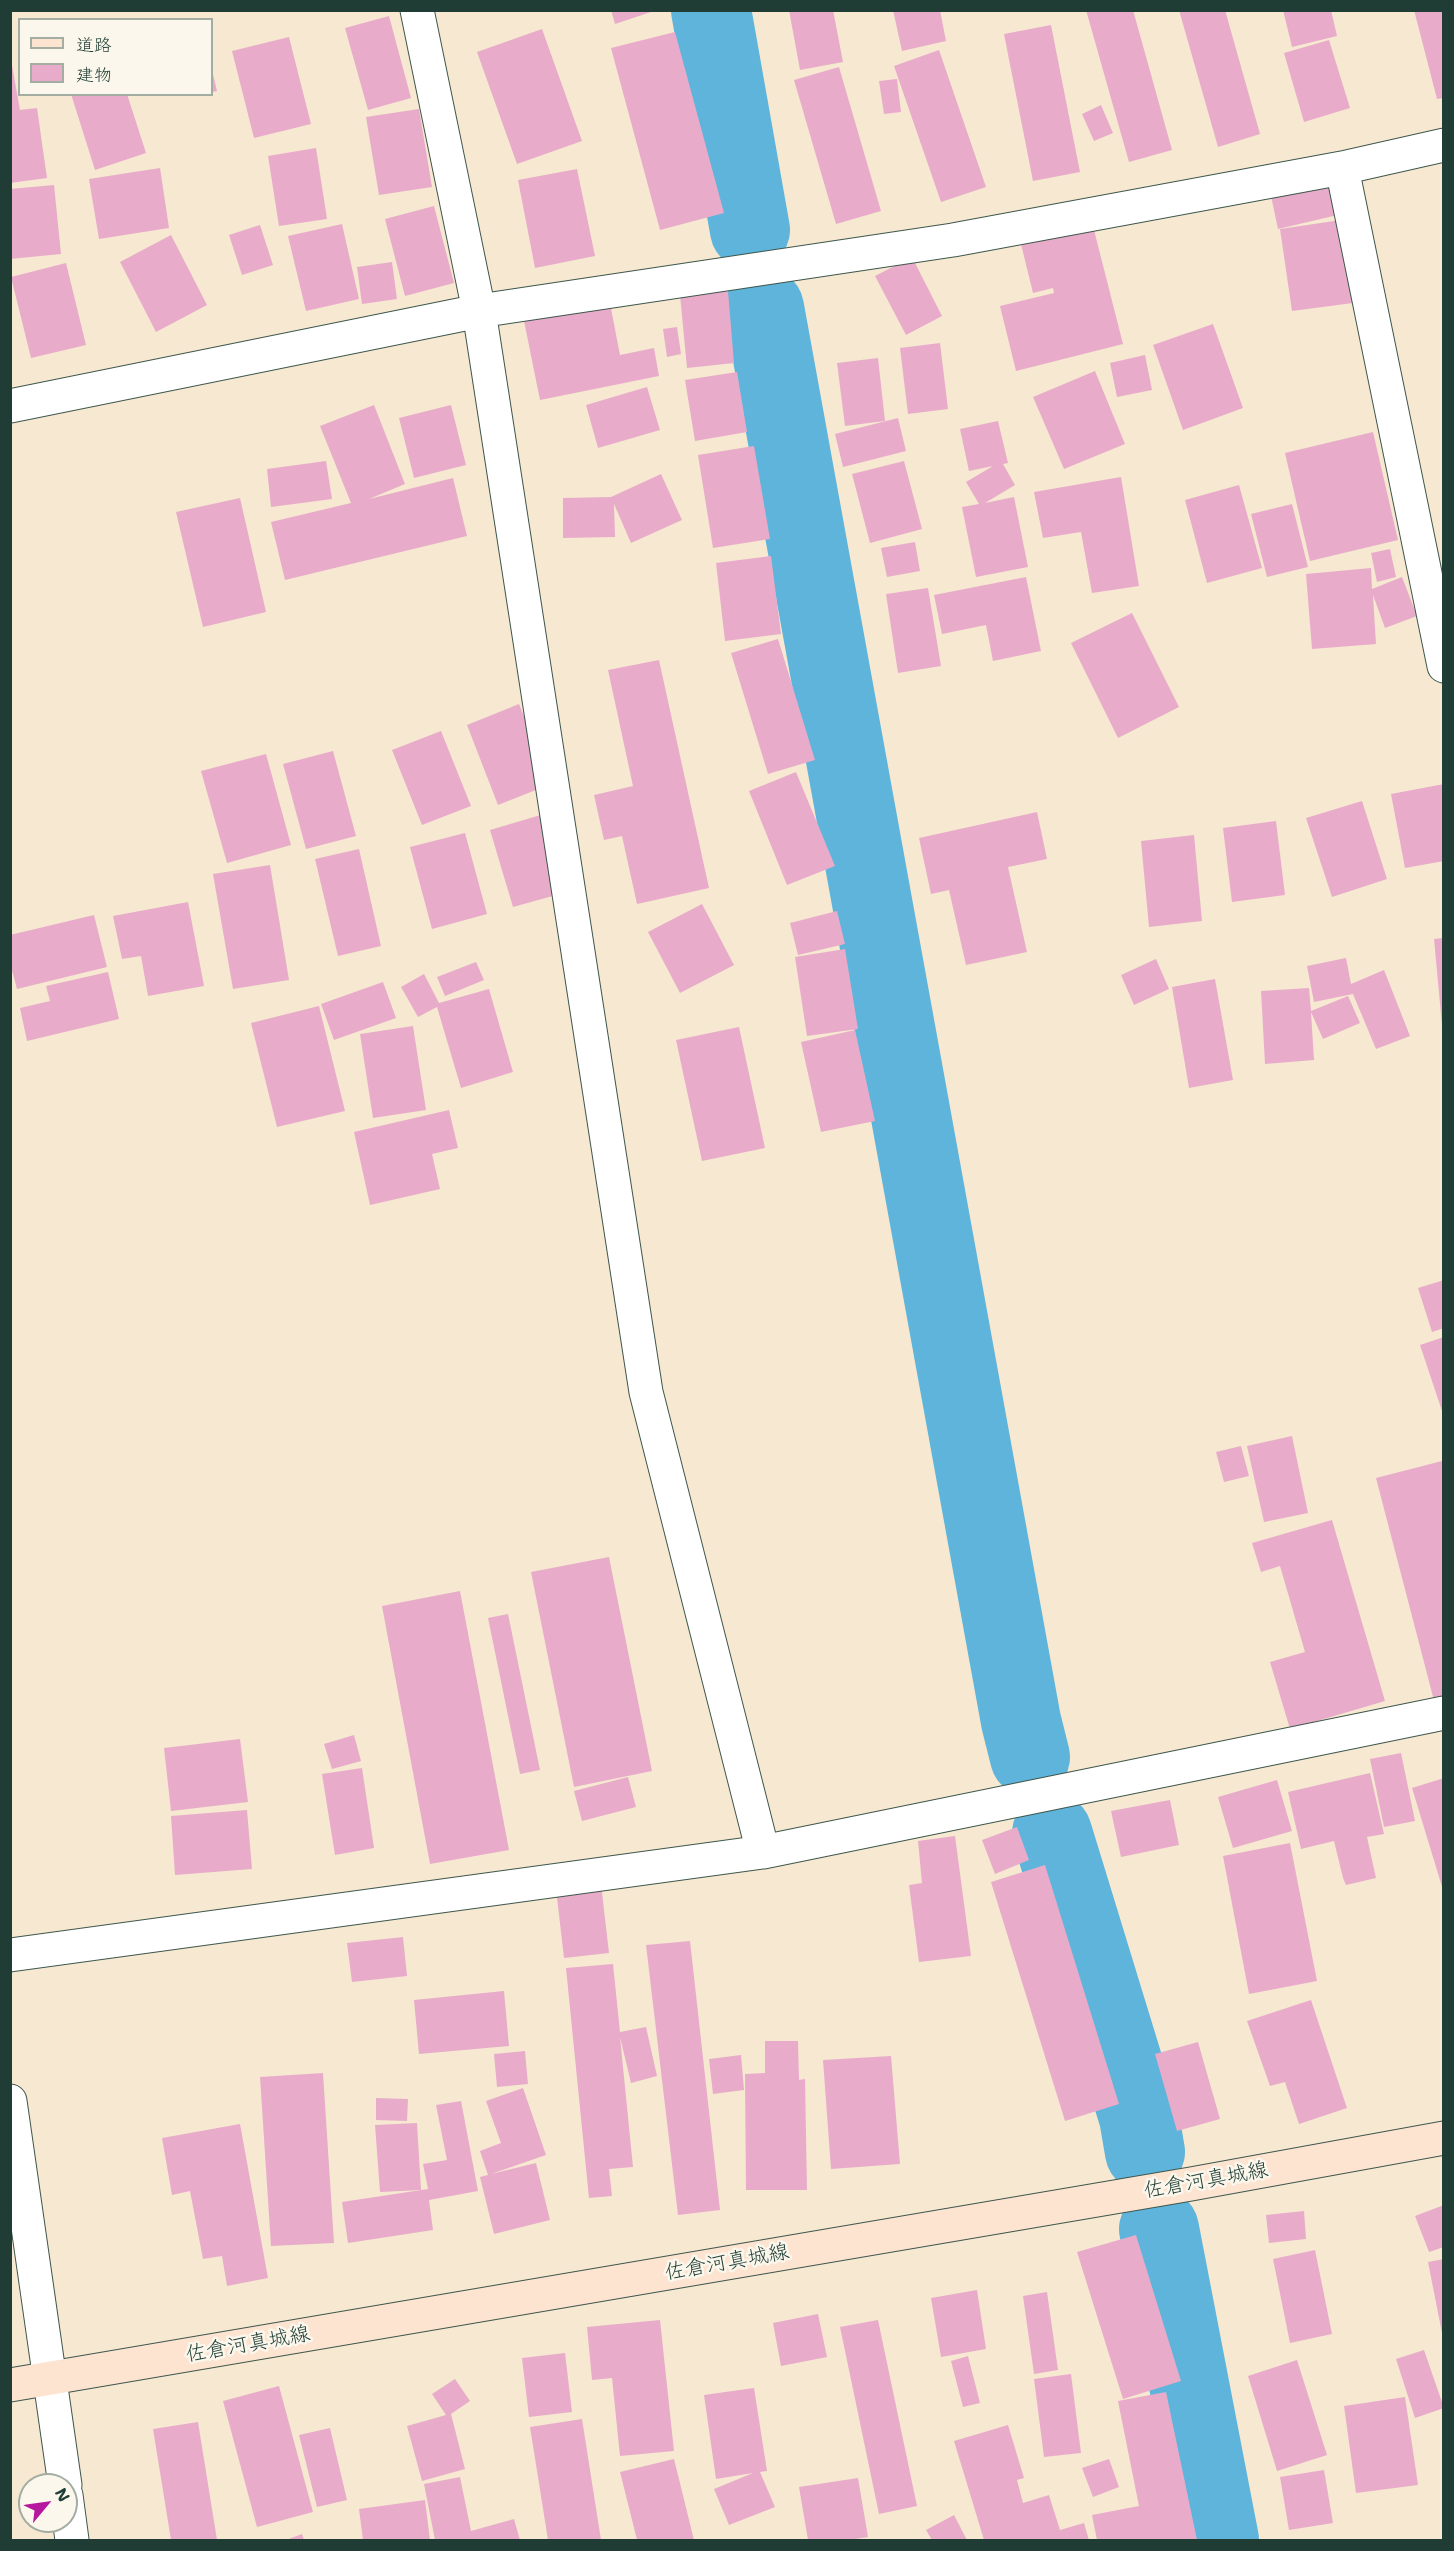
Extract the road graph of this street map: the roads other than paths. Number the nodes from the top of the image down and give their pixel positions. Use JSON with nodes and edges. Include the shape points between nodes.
{"nodes":[{"id":1,"x":417,"y":10,"type":"edge"},
{"id":2,"x":1443,"y":145,"type":"edge"},
{"id":3,"x":1342,"y":168,"type":"junction"},
{"id":4,"x":479,"y":311,"type":"junction"},
{"id":5,"x":10,"y":406,"type":"edge"},
{"id":6,"x":1443,"y":666,"type":"edge"},
{"id":7,"x":1443,"y":1713,"type":"edge"},
{"id":8,"x":763,"y":1852,"type":"junction"},
{"id":9,"x":10,"y":1955,"type":"edge"},
{"id":10,"x":10,"y":2101,"type":"edge"},
{"id":11,"x":1443,"y":2138,"type":"edge"},
{"id":12,"x":50,"y":2379,"type":"junction"},
{"id":13,"x":10,"y":2385,"type":"edge"},
{"id":14,"x":63,"y":2473,"type":"edge"}],
"edges":[{"from":1,"to":4,"type":"street"},
{"from":2,"to":3,"type":"street"},
{"from":3,"to":4,"type":"street","via":[[953,240]]},
{"from":3,"to":6,"type":"street"},
{"from":4,"to":5,"type":"street"},
{"from":4,"to":8,"type":"street","via":[[646,1392]]},
{"from":7,"to":8,"type":"street"},
{"from":8,"to":9,"type":"street"},
{"from":10,"to":12,"type":"street"},
{"from":11,"to":12,"type":"main road","name":"佐倉河真城線"},
{"from":12,"to":13,"type":"main road","name":"佐倉河真城線"},
{"from":12,"to":14,"type":"street"}]}
